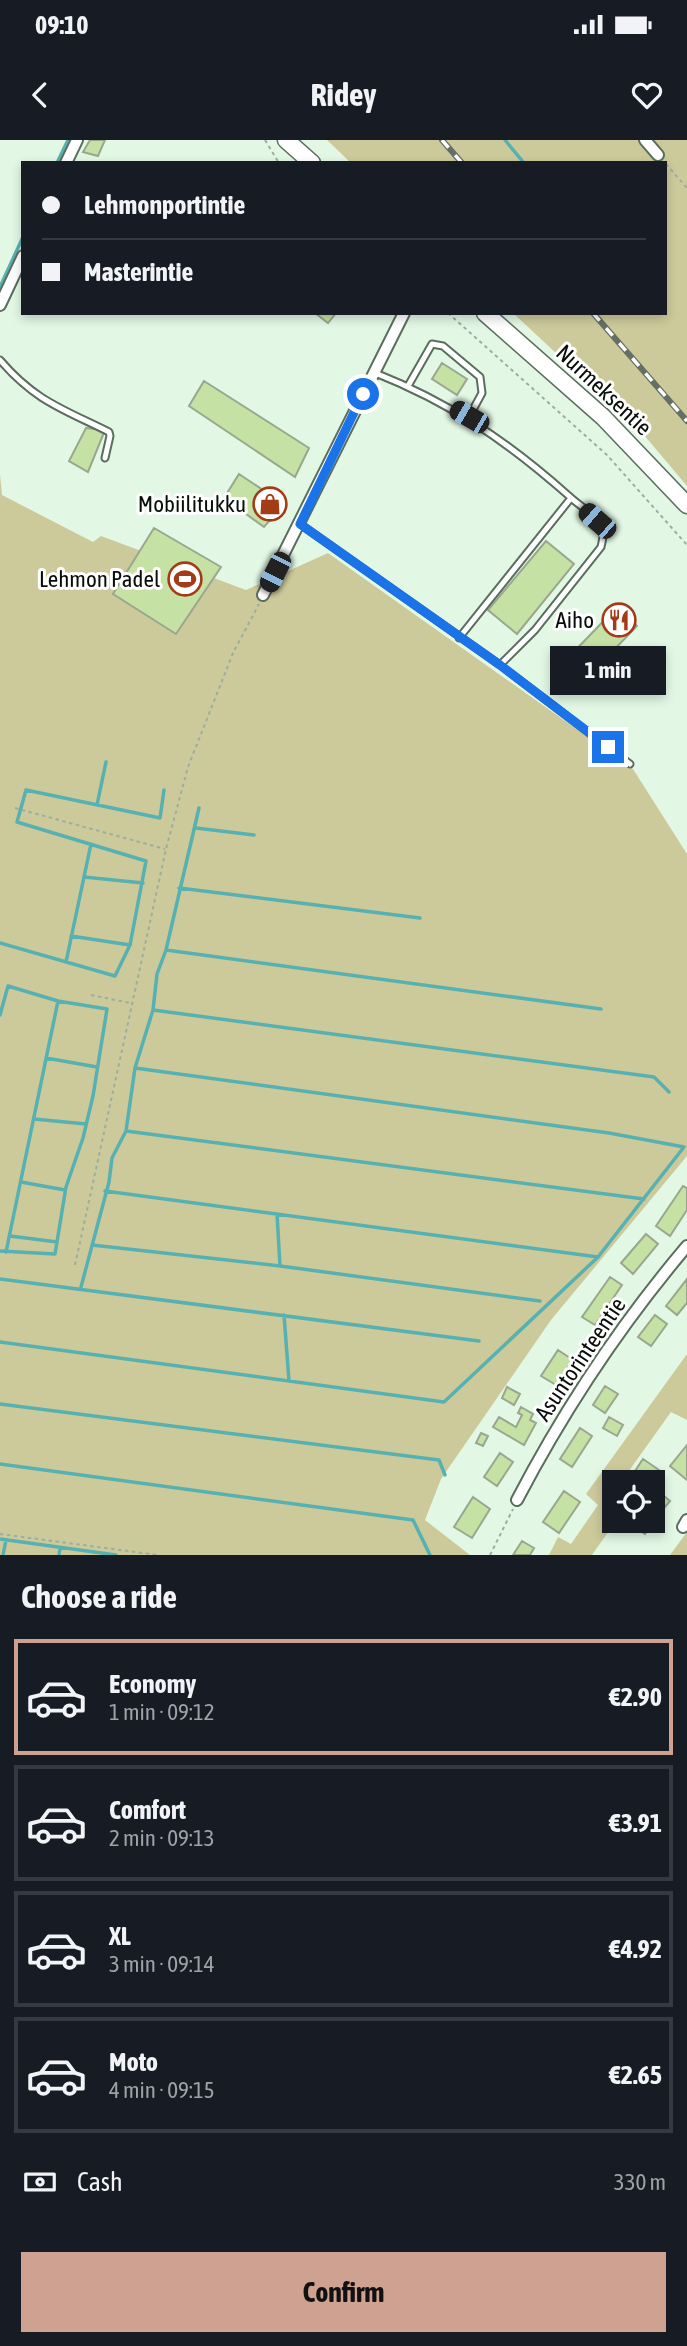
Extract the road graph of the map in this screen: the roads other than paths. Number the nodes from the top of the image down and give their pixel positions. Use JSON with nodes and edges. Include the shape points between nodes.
{"nodes":[{"id":1,"x":77,"y":140,"type":"edge"},
{"id":2,"x":286,"y":140,"type":"edge"},
{"id":3,"x":645,"y":140,"type":"edge"},
{"id":4,"x":658,"y":155,"type":"road end"},
{"id":5,"x":70,"y":161,"type":"edge"},
{"id":6,"x":310,"y":161,"type":"edge"},
{"id":7,"x":21,"y":260,"type":"edge"},
{"id":8,"x":0,"y":305,"type":"edge"},
{"id":9,"x":403,"y":315,"type":"edge"},
{"id":10,"x":487,"y":315,"type":"edge"},
{"id":11,"x":0,"y":360,"type":"edge"},
{"id":12,"x":373,"y":372,"type":"junction"},
{"id":13,"x":408,"y":386,"type":"junction"},
{"id":14,"x":469,"y":417,"type":"junction"},
{"id":15,"x":105,"y":458,"type":"dead end"},
{"id":16,"x":571,"y":498,"type":"junction"},
{"id":17,"x":687,"y":505,"type":"edge"},
{"id":18,"x":300,"y":524,"type":"junction"},
{"id":19,"x":264,"y":596,"type":"road end"},
{"id":20,"x":460,"y":638,"type":"junction"},
{"id":21,"x":500,"y":665,"type":"junction"},
{"id":22,"x":630,"y":764,"type":"dead end"},
{"id":23,"x":687,"y":1247,"type":"edge"},
{"id":24,"x":517,"y":1500,"type":"road end"}],
"edges":[{"from":1,"to":5,"type":"street"},
{"from":2,"to":6,"type":"street"},
{"from":3,"to":4,"type":"street"},
{"from":7,"to":8,"type":"street"},
{"from":9,"to":12,"type":"street"},
{"from":10,"to":17,"type":"street","name":"Nurmeksentie","via":[[603,417]]},
{"from":11,"to":15,"type":"lane","via":[[46,403],[108,432]]},
{"from":12,"to":13,"type":"lane"},
{"from":12,"to":18,"type":"street"},
{"from":13,"to":14,"type":"lane"},
{"from":13,"to":14,"type":"lane","via":[[432,344],[443,346],[480,377],[482,393]]},
{"from":14,"to":16,"type":"lane"},
{"from":16,"to":20,"type":"lane"},
{"from":16,"to":21,"type":"lane","via":[[597,521],[603,531],[601,547],[535,630]]},
{"from":18,"to":19,"type":"street"},
{"from":18,"to":20,"type":"lane"},
{"from":20,"to":21,"type":"lane"},
{"from":21,"to":22,"type":"lane"},
{"from":23,"to":24,"type":"street","name":"Asuntorinteentie","via":[[657,1281],[587,1381]]}]}
